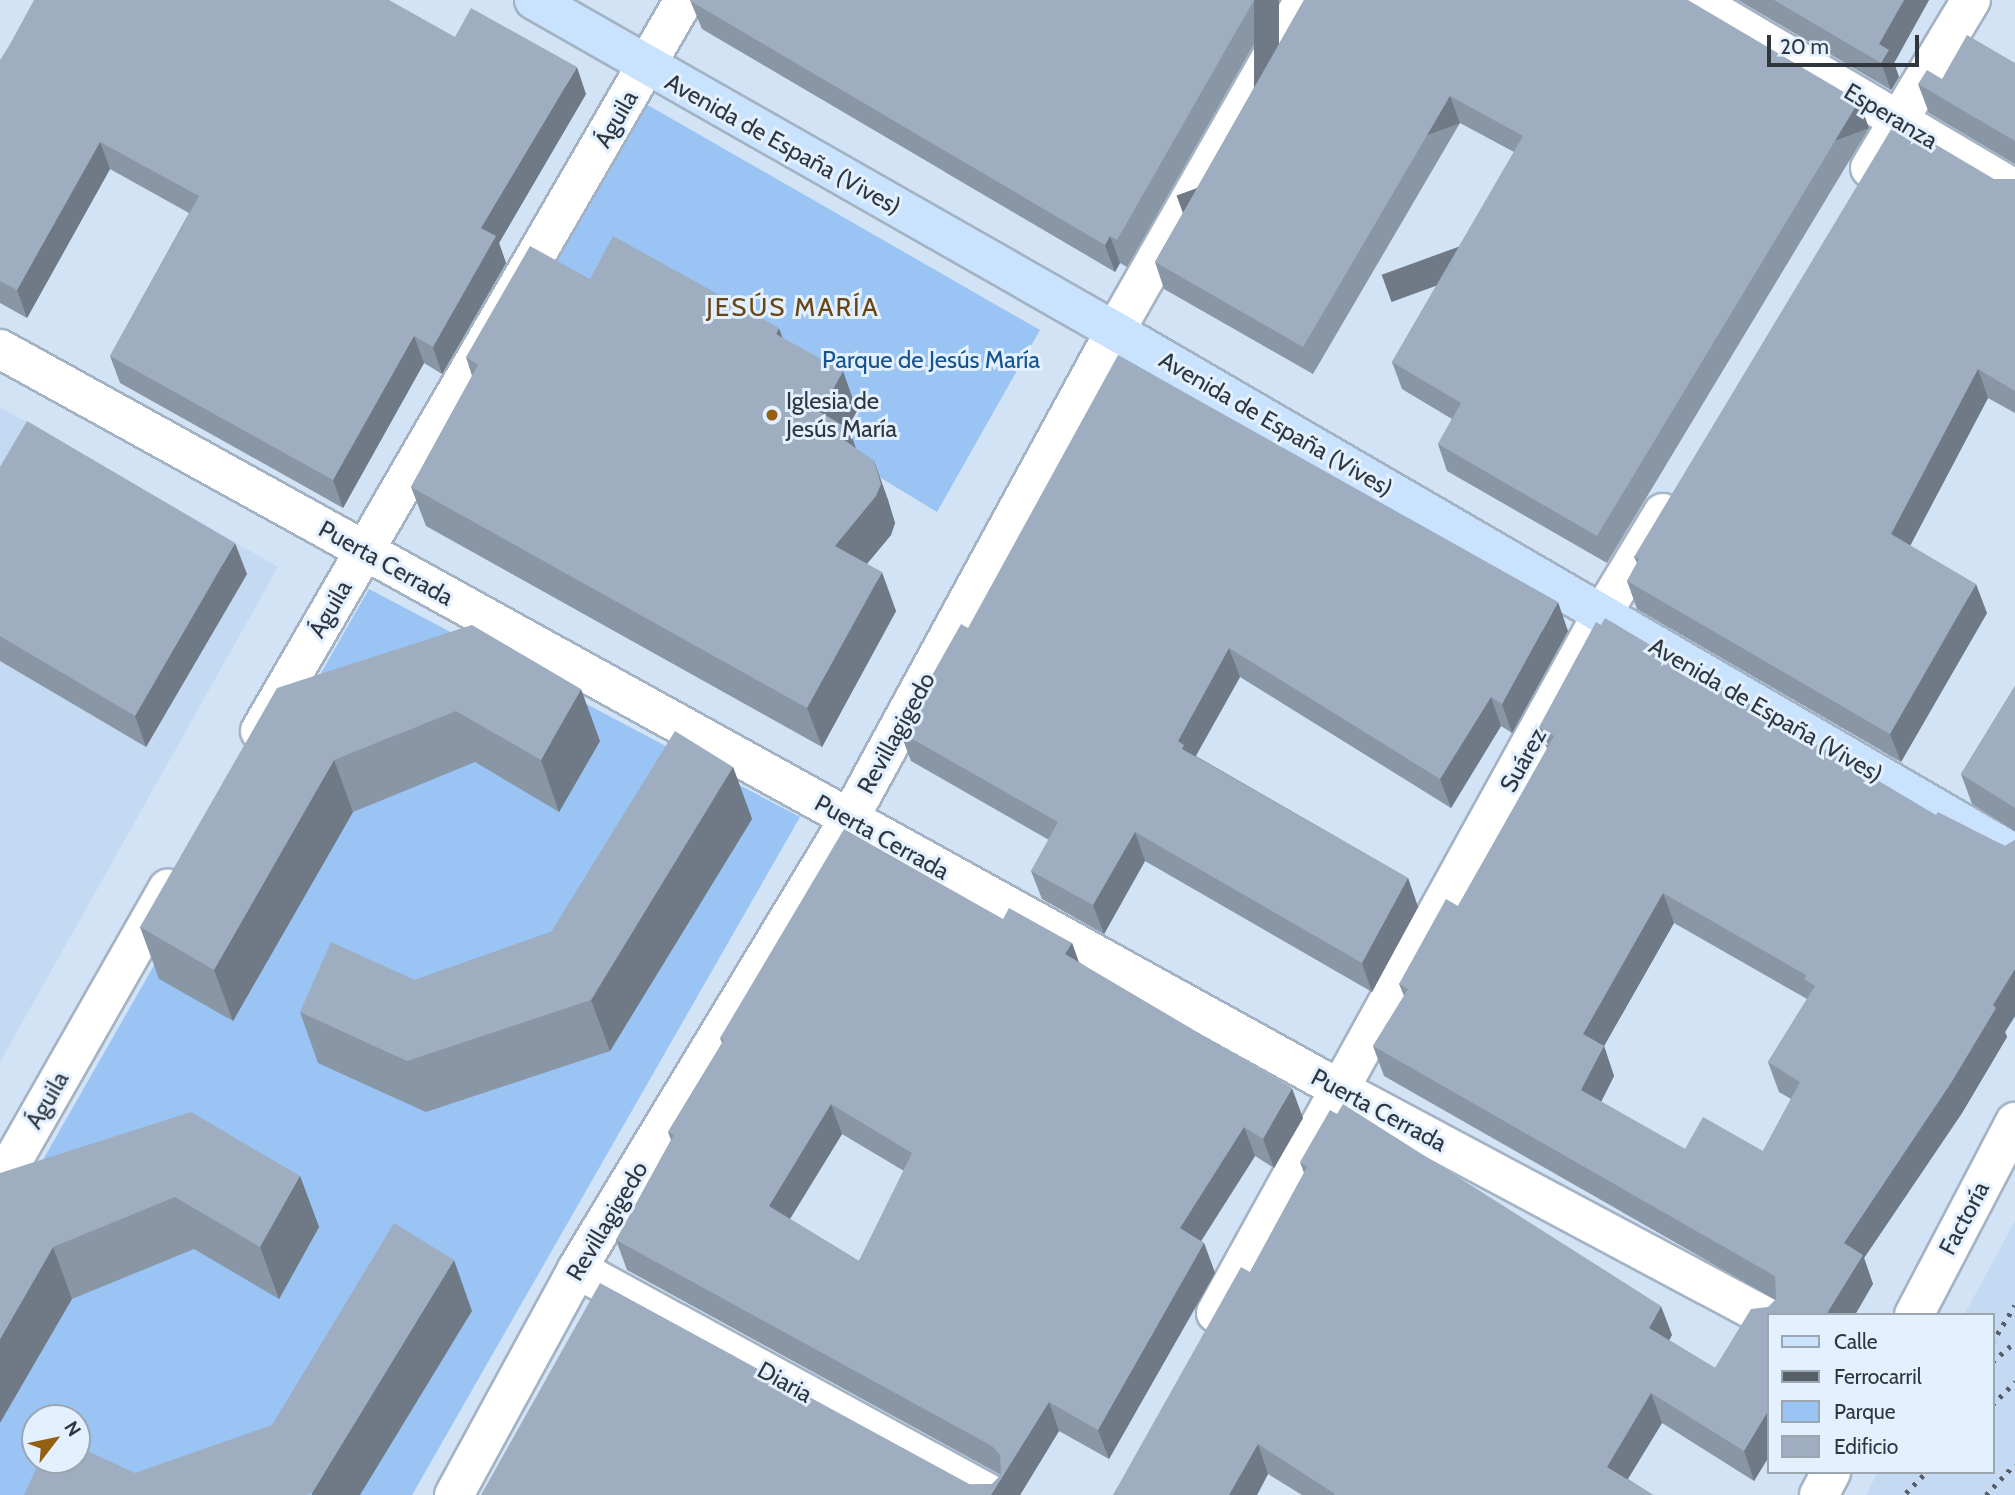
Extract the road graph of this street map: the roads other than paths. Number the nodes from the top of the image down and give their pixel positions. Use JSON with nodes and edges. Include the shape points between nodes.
{"nodes":[{"id":1,"x":534,"y":0,"type":"edge"},
{"id":2,"x":684,"y":0,"type":"edge"},
{"id":3,"x":1304,"y":0,"type":"edge"},
{"id":4,"x":1695,"y":0,"type":"edge"},
{"id":5,"x":1971,"y":0,"type":"edge"},
{"id":6,"x":646,"y":67,"type":"junction"},
{"id":7,"x":1899,"y":121,"type":"junction"},
{"id":8,"x":2015,"y":189,"type":"edge"},
{"id":9,"x":1849,"y":203,"type":"edge"},
{"id":10,"x":1115,"y":331,"type":"junction"},
{"id":11,"x":0,"y":349,"type":"edge"},
{"id":12,"x":1680,"y":485,"type":"edge"},
{"id":13,"x":363,"y":551,"type":"junction"},
{"id":14,"x":1602,"y":614,"type":"junction"},
{"id":15,"x":240,"y":764,"type":"edge"},
{"id":16,"x":849,"y":819,"type":"junction"},
{"id":17,"x":2015,"y":854,"type":"edge"},
{"id":18,"x":186,"y":859,"type":"edge"},
{"id":19,"x":1342,"y":1091,"type":"junction"},
{"id":20,"x":2015,"y":1122,"type":"edge"},
{"id":21,"x":0,"y":1183,"type":"edge"},
{"id":22,"x":577,"y":1269,"type":"junction"},
{"id":23,"x":1915,"y":1313,"type":"edge"},
{"id":24,"x":1766,"y":1317,"type":"edge"},
{"id":25,"x":1201,"y":1340,"type":"edge"},
{"id":26,"x":1830,"y":1474,"type":"edge"},
{"id":27,"x":454,"y":1495,"type":"edge"},
{"id":28,"x":992,"y":1495,"type":"edge"},
{"id":29,"x":1819,"y":1495,"type":"edge"}],
"edges":[{"from":1,"to":6,"type":"street","name":"Avenida de España (Vives)"},
{"from":2,"to":6,"type":"street","name":"Águila"},
{"from":3,"to":10,"type":"street","name":"Revillagigedo"},
{"from":4,"to":7,"type":"street","name":"Esperanza"},
{"from":5,"to":7,"type":"street"},
{"from":6,"to":10,"type":"street","name":"Avenida de España (Vives)"},
{"from":6,"to":13,"type":"street","name":"Águila"},
{"from":7,"to":8,"type":"street","name":"Esperanza"},
{"from":7,"to":9,"type":"street"},
{"from":10,"to":14,"type":"street","name":"Avenida de España (Vives)"},
{"from":10,"to":16,"type":"street","name":"Revillagigedo"},
{"from":11,"to":13,"type":"street","name":"Puerta Cerrada"},
{"from":12,"to":14,"type":"street","name":"Suárez"},
{"from":13,"to":15,"type":"street","name":"Águila"},
{"from":13,"to":16,"type":"street","name":"Puerta Cerrada"},
{"from":14,"to":17,"type":"street","name":"Avenida de España (Vives)"},
{"from":14,"to":19,"type":"street","name":"Suárez"},
{"from":16,"to":19,"type":"street","name":"Puerta Cerrada"},
{"from":16,"to":22,"type":"street","name":"Revillagigedo"},
{"from":18,"to":21,"type":"street","name":"Águila"},
{"from":19,"to":24,"type":"street","name":"Puerta Cerrada"},
{"from":19,"to":25,"type":"street","name":"Suárez"},
{"from":20,"to":23,"type":"street","name":"Factoría"},
{"from":22,"to":27,"type":"street","name":"Revillagigedo"},
{"from":22,"to":28,"type":"street","name":"Diaria"},
{"from":26,"to":29,"type":"street"}]}
